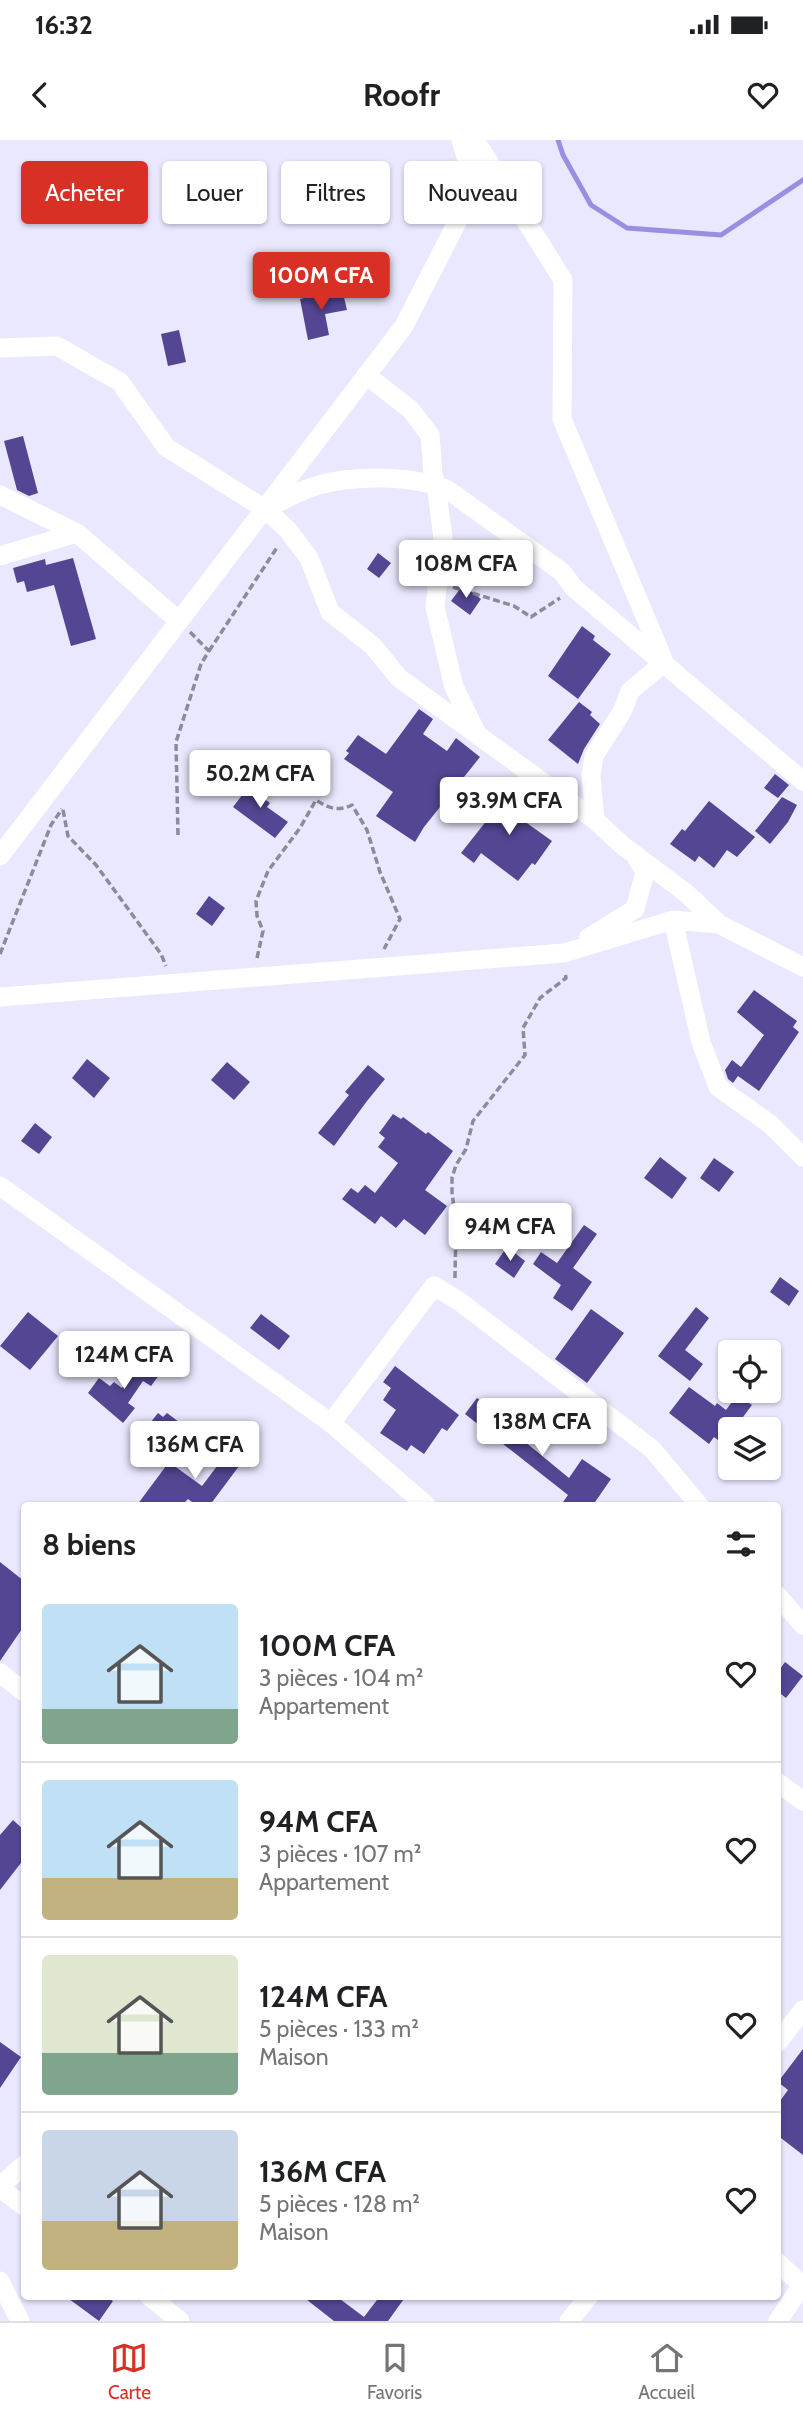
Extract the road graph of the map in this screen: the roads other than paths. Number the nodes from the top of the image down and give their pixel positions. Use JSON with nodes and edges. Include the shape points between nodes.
{"nodes":[{"id":1,"x":461,"y":140,"type":"edge"},
{"id":2,"x":475,"y":140,"type":"edge"},
{"id":3,"x":0,"y":348,"type":"edge"},
{"id":4,"x":366,"y":375,"type":"junction"},
{"id":5,"x":436,"y":485,"type":"junction"},
{"id":6,"x":0,"y":495,"type":"edge"},
{"id":7,"x":265,"y":509,"type":"junction"},
{"id":8,"x":78,"y":533,"type":"junction"},
{"id":9,"x":0,"y":556,"type":"edge"},
{"id":10,"x":179,"y":621,"type":"junction"},
{"id":11,"x":664,"y":663,"type":"junction"},
{"id":12,"x":477,"y":734,"type":"junction"},
{"id":13,"x":803,"y":781,"type":"edge"},
{"id":14,"x":595,"y":820,"type":"junction"},
{"id":15,"x":633,"y":854,"type":"junction"},
{"id":16,"x":0,"y":856,"type":"edge"},
{"id":17,"x":673,"y":920,"type":"junction"},
{"id":18,"x":719,"y":924,"type":"junction"},
{"id":19,"x":564,"y":953,"type":"junction"},
{"id":20,"x":803,"y":967,"type":"edge"},
{"id":21,"x":0,"y":997,"type":"edge"},
{"id":22,"x":803,"y":1157,"type":"edge"},
{"id":23,"x":0,"y":1186,"type":"edge"},
{"id":24,"x":331,"y":1423,"type":"junction"},
{"id":25,"x":423,"y":1502,"type":"edge"},
{"id":26,"x":696,"y":1502,"type":"edge"},
{"id":27,"x":781,"y":1600,"type":"edge"},
{"id":28,"x":803,"y":1625,"type":"edge"},
{"id":29,"x":0,"y":1673,"type":"edge"},
{"id":30,"x":21,"y":1690,"type":"edge"},
{"id":31,"x":781,"y":1785,"type":"edge"},
{"id":32,"x":803,"y":1801,"type":"edge"},
{"id":33,"x":803,"y":2010,"type":"edge"},
{"id":34,"x":781,"y":2038,"type":"edge"},
{"id":35,"x":21,"y":2168,"type":"edge"},
{"id":36,"x":0,"y":2187,"type":"edge"},
{"id":37,"x":21,"y":2204,"type":"edge"},
{"id":38,"x":781,"y":2266,"type":"edge"},
{"id":39,"x":0,"y":2281,"type":"edge"},
{"id":40,"x":803,"y":2286,"type":"edge"},
{"id":41,"x":154,"y":2300,"type":"edge"},
{"id":42,"x":586,"y":2300,"type":"edge"},
{"id":43,"x":20,"y":2321,"type":"edge"},
{"id":44,"x":180,"y":2321,"type":"edge"},
{"id":45,"x":569,"y":2321,"type":"edge"},
{"id":46,"x":778,"y":2321,"type":"edge"}],
"edges":[{"from":1,"to":4,"type":"street","via":[[475,187],[404,326]]},
{"from":2,"to":11,"type":"street","via":[[563,280],[562,419]]},
{"from":3,"to":7,"type":"street","via":[[57,346],[120,382],[166,447]]},
{"from":4,"to":5,"type":"street","via":[[410,409],[430,435]]},
{"from":4,"to":7,"type":"street"},
{"from":5,"to":7,"type":"street","via":[[377,477],[318,485]]},
{"from":5,"to":11,"type":"street","via":[[448,489],[562,572],[574,588]]},
{"from":5,"to":12,"type":"street","via":[[443,538],[435,607],[454,687]]},
{"from":6,"to":8,"type":"street"},
{"from":7,"to":10,"type":"street"},
{"from":7,"to":12,"type":"street","via":[[309,558],[330,612],[373,646],[399,678]]},
{"from":8,"to":9,"type":"street"},
{"from":8,"to":10,"type":"street"},
{"from":10,"to":16,"type":"street"},
{"from":11,"to":13,"type":"street"},
{"from":11,"to":14,"type":"street","via":[[630,691],[594,756]]},
{"from":12,"to":14,"type":"street"},
{"from":14,"to":15,"type":"street"},
{"from":15,"to":18,"type":"street"},
{"from":15,"to":19,"type":"street","via":[[645,872],[635,909]]},
{"from":17,"to":18,"type":"street"},
{"from":17,"to":19,"type":"street"},
{"from":17,"to":22,"type":"street","via":[[701,1042],[718,1087],[771,1124]]},
{"from":18,"to":20,"type":"street"},
{"from":19,"to":21,"type":"street"},
{"from":23,"to":24,"type":"street"},
{"from":24,"to":25,"type":"street"},
{"from":24,"to":26,"type":"street","via":[[434,1286],[652,1449]]},
{"from":27,"to":28,"type":"street"},
{"from":29,"to":30,"type":"street"},
{"from":31,"to":32,"type":"street"},
{"from":33,"to":34,"type":"street"},
{"from":35,"to":36,"type":"street"},
{"from":36,"to":37,"type":"street"},
{"from":38,"to":40,"type":"street"},
{"from":39,"to":43,"type":"street"},
{"from":40,"to":46,"type":"street"},
{"from":41,"to":44,"type":"street"},
{"from":42,"to":45,"type":"street"}]}
